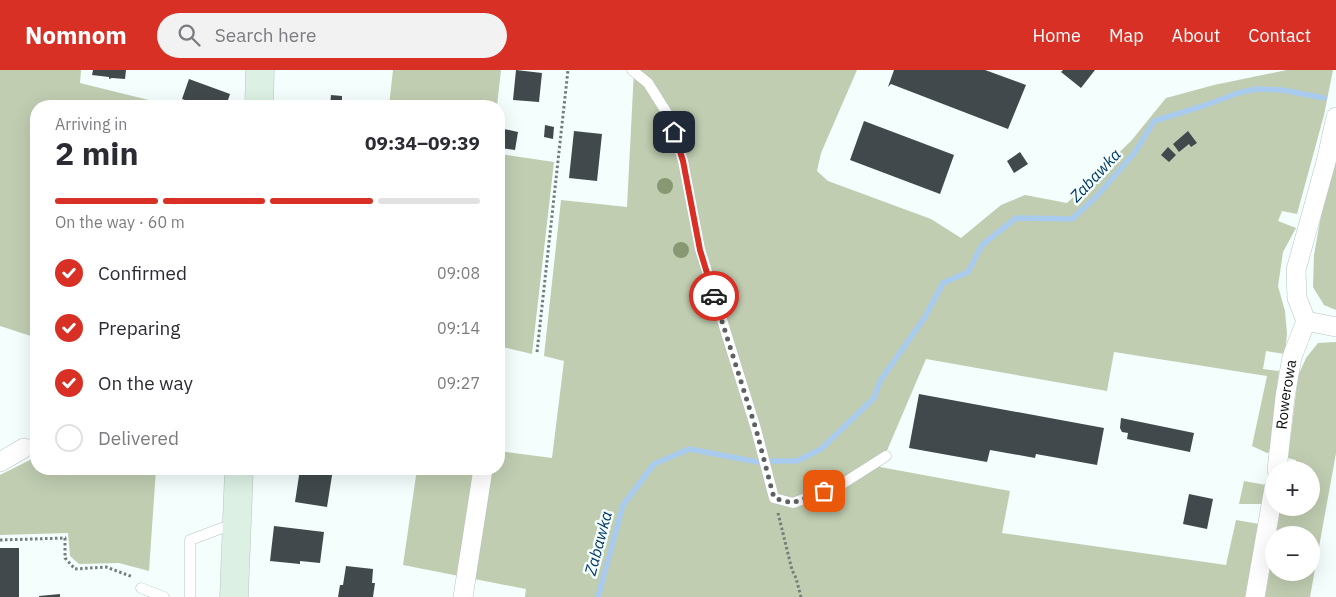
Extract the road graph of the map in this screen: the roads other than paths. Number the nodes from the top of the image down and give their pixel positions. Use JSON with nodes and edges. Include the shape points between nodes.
{"nodes":[{"id":1,"x":260,"y":70,"type":"edge"},
{"id":2,"x":632,"y":70,"type":"edge"},
{"id":3,"x":259,"y":100,"type":"edge"},
{"id":4,"x":1336,"y":117,"type":"edge"},
{"id":5,"x":1306,"y":321,"type":"junction"},
{"id":6,"x":1336,"y":327,"type":"edge"},
{"id":7,"x":24,"y":448,"type":"dead end"},
{"id":8,"x":886,"y":456,"type":"dead end"},
{"id":9,"x":1278,"y":461,"type":"edge"},
{"id":10,"x":0,"y":462,"type":"edge"},
{"id":11,"x":239,"y":475,"type":"edge"},
{"id":12,"x":482,"y":475,"type":"edge"},
{"id":13,"x":1269,"y":516,"type":"edge"},
{"id":14,"x":236,"y":528,"type":"junction"},
{"id":15,"x":141,"y":588,"type":"road end"},
{"id":16,"x":164,"y":597,"type":"edge"},
{"id":17,"x":190,"y":597,"type":"edge"},
{"id":18,"x":234,"y":597,"type":"edge"},
{"id":19,"x":463,"y":597,"type":"edge"},
{"id":20,"x":1255,"y":597,"type":"edge"}],
"edges":[{"from":1,"to":3,"type":"street"},
{"from":2,"to":8,"type":"lane","via":[[648,83],[670,118],[683,161],[700,250],[774,498],[792,503],[839,486]]},
{"from":4,"to":5,"type":"street","via":[[1296,270],[1297,298]]},
{"from":5,"to":6,"type":"street"},
{"from":5,"to":9,"type":"street","name":"Rowerowa","via":[[1292,357]]},
{"from":7,"to":10,"type":"street"},
{"from":11,"to":14,"type":"street"},
{"from":12,"to":19,"type":"street"},
{"from":13,"to":20,"type":"street"},
{"from":14,"to":17,"type":"lane","via":[[222,528],[190,540]]},
{"from":14,"to":18,"type":"street"},
{"from":15,"to":16,"type":"lane"}]}
